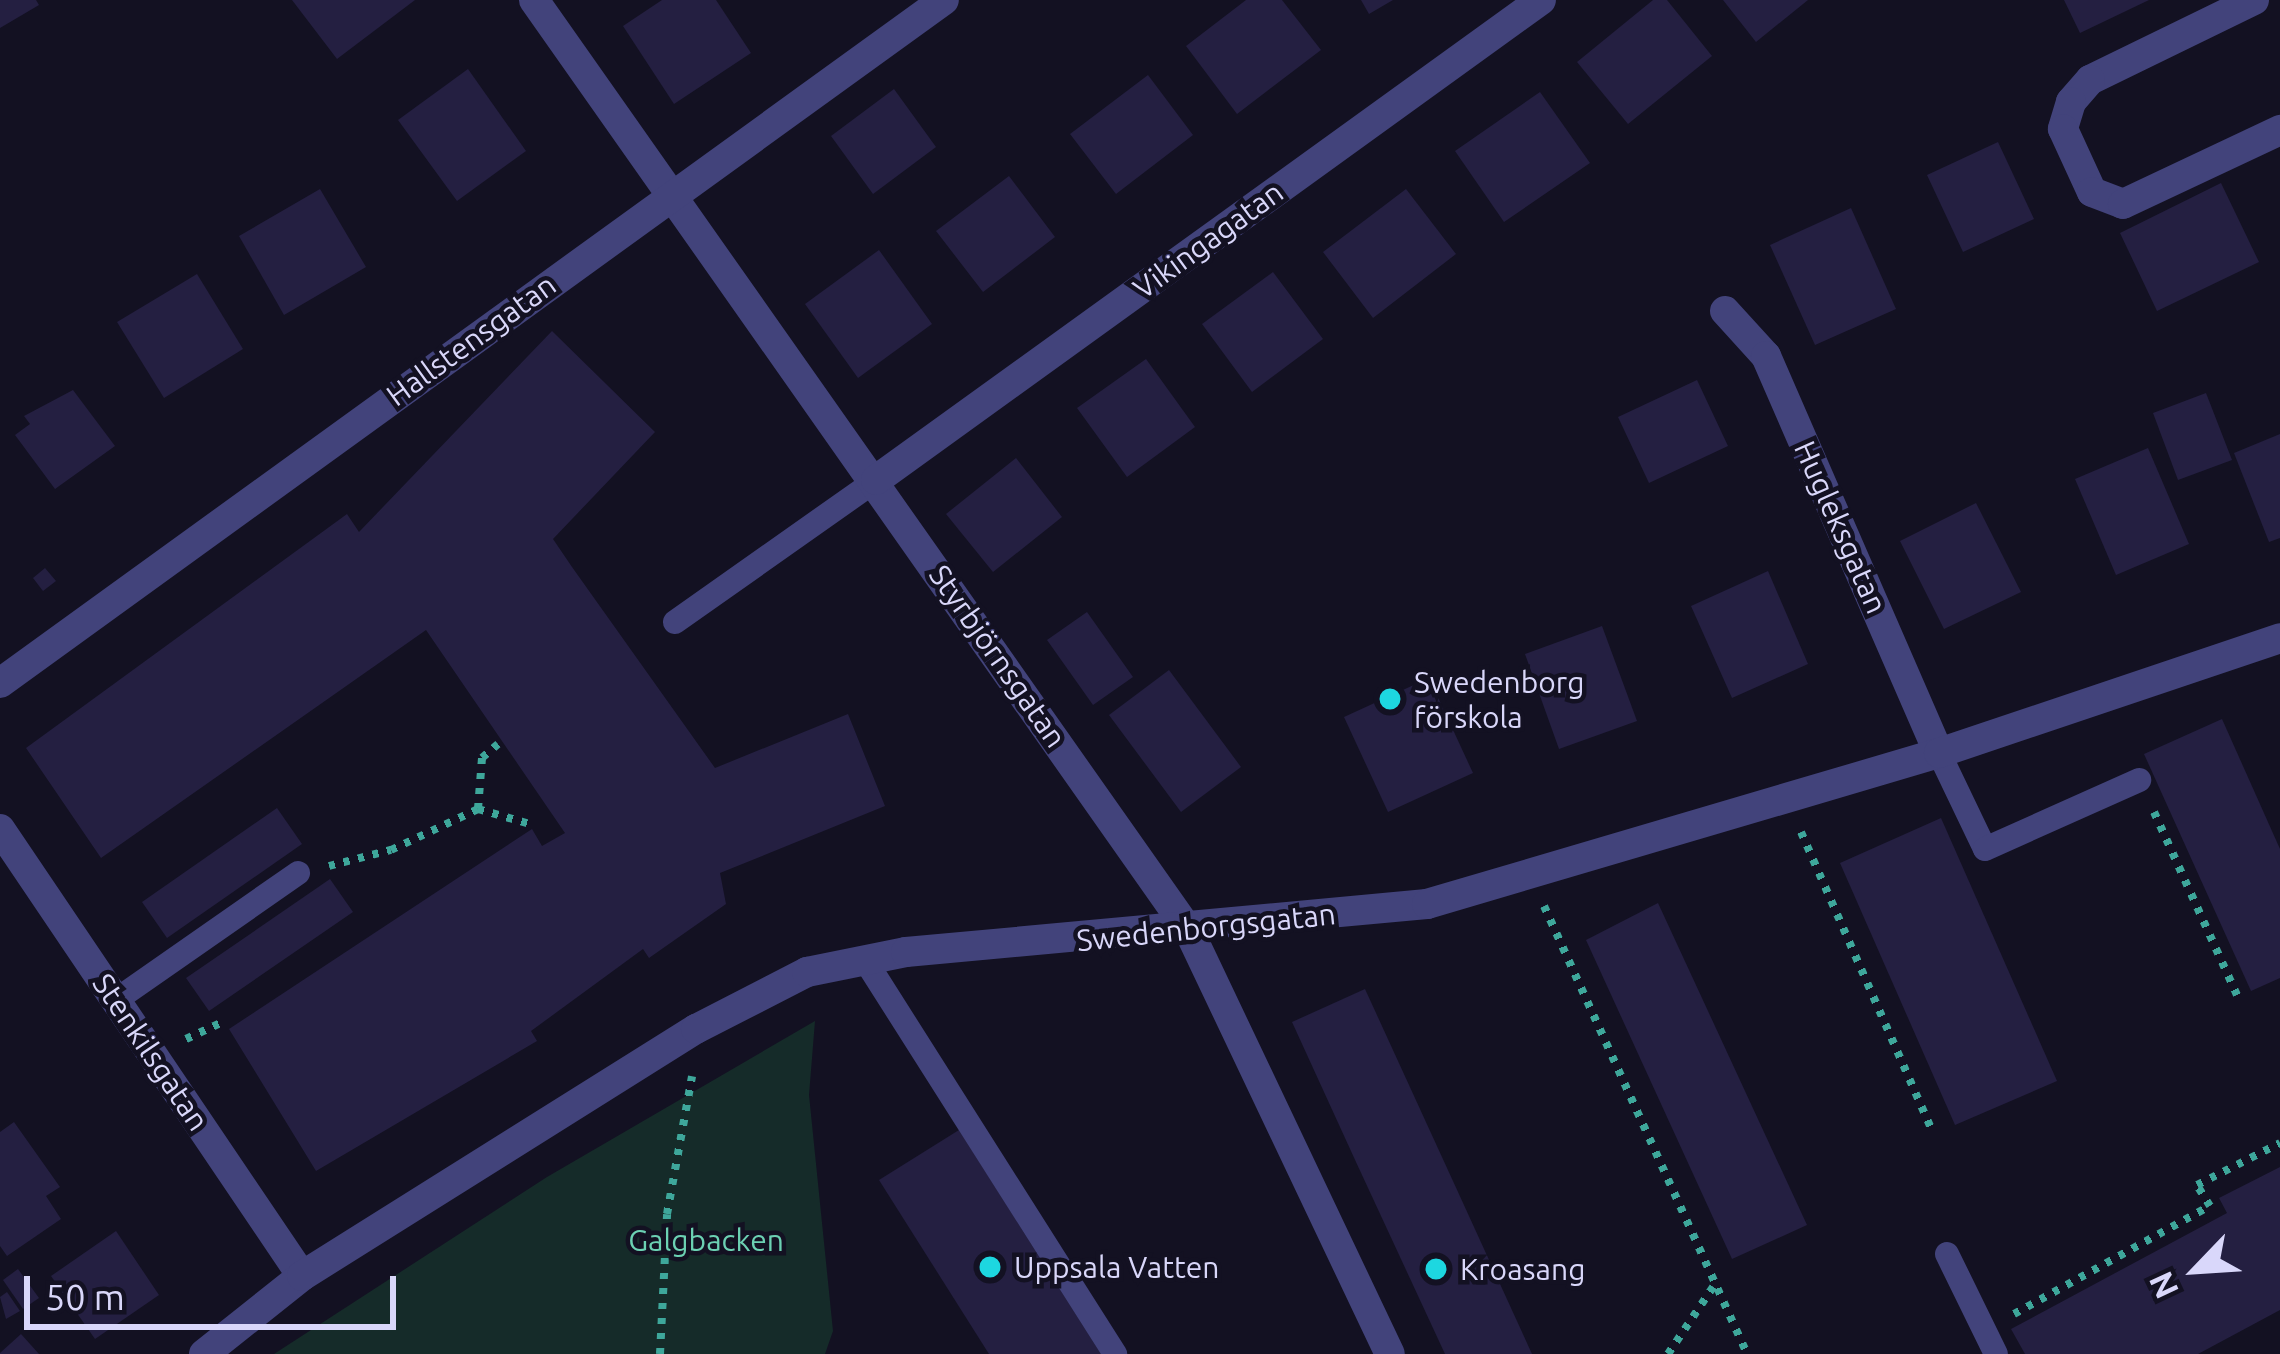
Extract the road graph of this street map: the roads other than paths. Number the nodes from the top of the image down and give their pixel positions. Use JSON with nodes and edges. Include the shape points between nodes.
{"nodes":[{"id":1,"x":534,"y":0,"type":"edge"},
{"id":2,"x":944,"y":0,"type":"edge"},
{"id":3,"x":1541,"y":0,"type":"edge"},
{"id":4,"x":2254,"y":0,"type":"edge"},
{"id":5,"x":2280,"y":130,"type":"edge"},
{"id":6,"x":670,"y":194,"type":"junction"},
{"id":7,"x":1725,"y":311,"type":"dead end"},
{"id":8,"x":876,"y":480,"type":"junction"},
{"id":9,"x":674,"y":622,"type":"dead end"},
{"id":10,"x":2280,"y":638,"type":"edge"},
{"id":11,"x":0,"y":683,"type":"edge"},
{"id":12,"x":1939,"y":753,"type":"junction"},
{"id":13,"x":2139,"y":780,"type":"road end"},
{"id":14,"x":0,"y":829,"type":"edge"},
{"id":15,"x":298,"y":873,"type":"road end"},
{"id":16,"x":1190,"y":931,"type":"junction"},
{"id":17,"x":865,"y":960,"type":"junction"},
{"id":18,"x":116,"y":1000,"type":"junction"},
{"id":19,"x":1947,"y":1254,"type":"dead end"},
{"id":20,"x":302,"y":1276,"type":"junction"},
{"id":21,"x":206,"y":1353,"type":"edge"},
{"id":22,"x":1115,"y":1354,"type":"edge"},
{"id":23,"x":1390,"y":1354,"type":"edge"},
{"id":24,"x":1996,"y":1354,"type":"edge"}],
"edges":[{"from":1,"to":6,"type":"street","name":"Styrbjörnsgatan"},
{"from":2,"to":6,"type":"street","name":"Hallstensgatan"},
{"from":3,"to":8,"type":"street","name":"Vikingagatan"},
{"from":4,"to":5,"type":"street","via":[[2090,80],[2071,102],[2063,129],[2092,191],[2123,204]]},
{"from":6,"to":8,"type":"street","name":"Styrbjörnsgatan"},
{"from":6,"to":11,"type":"street","name":"Hallstensgatan"},
{"from":7,"to":12,"type":"street","name":"Hugleksgatan","via":[[1766,356]]},
{"from":8,"to":9,"type":"lane"},
{"from":8,"to":16,"type":"street","name":"Styrbjörnsgatan"},
{"from":10,"to":12,"type":"street","name":"Swedenborgsgatan"},
{"from":12,"to":13,"type":"lane","via":[[1985,849]]},
{"from":12,"to":16,"type":"street","name":"Swedenborgsgatan","via":[[1427,904]]},
{"from":14,"to":18,"type":"street","name":"Stenkilsgatan"},
{"from":15,"to":18,"type":"lane"},
{"from":16,"to":17,"type":"street","name":"Swedenborgsgatan"},
{"from":16,"to":23,"type":"street","name":"Styrbjörnsgatan"},
{"from":17,"to":20,"type":"street","name":"Swedenborgsgatan","via":[[807,972],[696,1029]]},
{"from":17,"to":22,"type":"lane"},
{"from":18,"to":20,"type":"street","name":"Stenkilsgatan"},
{"from":19,"to":24,"type":"lane"},
{"from":20,"to":21,"type":"street","name":"Swedenborgsgatan"}]}
